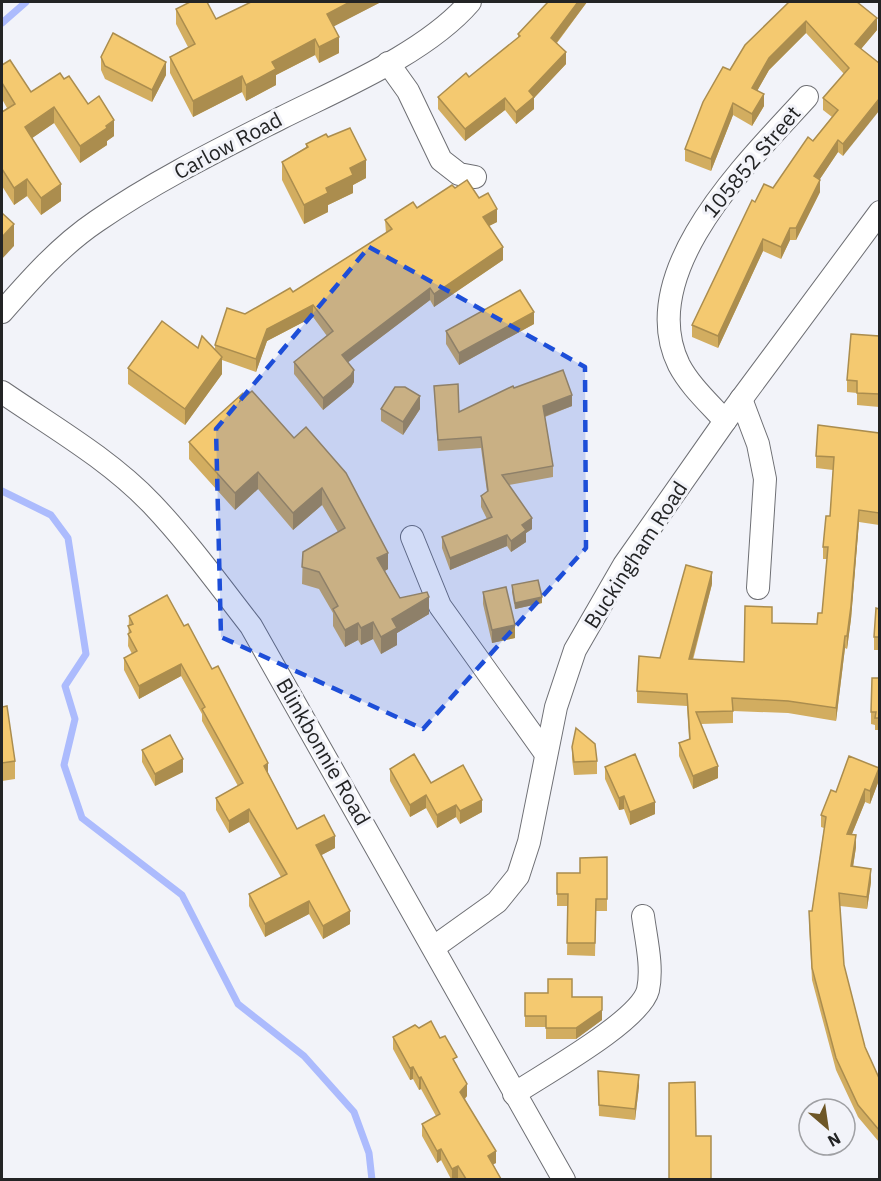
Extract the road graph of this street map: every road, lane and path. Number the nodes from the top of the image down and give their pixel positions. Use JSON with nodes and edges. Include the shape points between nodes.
{"nodes":[{"id":1,"x":470,"y":2,"type":"edge"},
{"id":2,"x":388,"y":63,"type":"junction"},
{"id":3,"x":807,"y":97,"type":"dead end"},
{"id":4,"x":475,"y":177,"type":"dead end"},
{"id":5,"x":879,"y":212,"type":"edge"},
{"id":6,"x":2,"y":312,"type":"edge"},
{"id":7,"x":2,"y":392,"type":"edge"},
{"id":8,"x":741,"y":399,"type":"junction"},
{"id":9,"x":725,"y":421,"type":"junction"},
{"id":10,"x":412,"y":537,"type":"dead end"},
{"id":11,"x":758,"y":588,"type":"dead end"},
{"id":12,"x":546,"y":754,"type":"junction"},
{"id":13,"x":643,"y":916,"type":"dead end"},
{"id":14,"x":434,"y":947,"type":"junction"},
{"id":15,"x":514,"y":1094,"type":"junction"},
{"id":16,"x":564,"y":1179,"type":"edge"}],
"edges":[{"from":1,"to":2,"type":"street","name":"Carlow Road","via":[[424,40]]},
{"from":2,"to":4,"type":"street","via":[[408,91],[441,160],[459,174]]},
{"from":2,"to":6,"type":"street","name":"Carlow Road","via":[[189,165],[97,221],[56,255]]},
{"from":3,"to":9,"type":"street","name":"105852 Street","via":[[718,199],[692,238],[677,272],[669,323],[671,342],[686,378]]},
{"from":5,"to":8,"type":"street","name":"Buckingham Road"},
{"from":7,"to":14,"type":"street","name":"Blinkbonnie Road","via":[[105,463],[151,503],[188,545],[250,626]]},
{"from":8,"to":9,"type":"street","name":"Buckingham Road"},
{"from":8,"to":11,"type":"street","via":[[758,444],[765,479]]},
{"from":9,"to":12,"type":"street","name":"Buckingham Road","via":[[624,565],[576,650],[556,707]]},
{"from":10,"to":12,"type":"street","via":[[440,606]]},
{"from":12,"to":14,"type":"street","name":"Buckingham Road","via":[[529,842],[518,876],[497,902]]},
{"from":13,"to":15,"type":"street","via":[[650,975],[642,1005]]},
{"from":14,"to":15,"type":"street","name":"Blinkbonnie Road"},
{"from":15,"to":16,"type":"street","name":"Blinkbonnie Road"}]}
